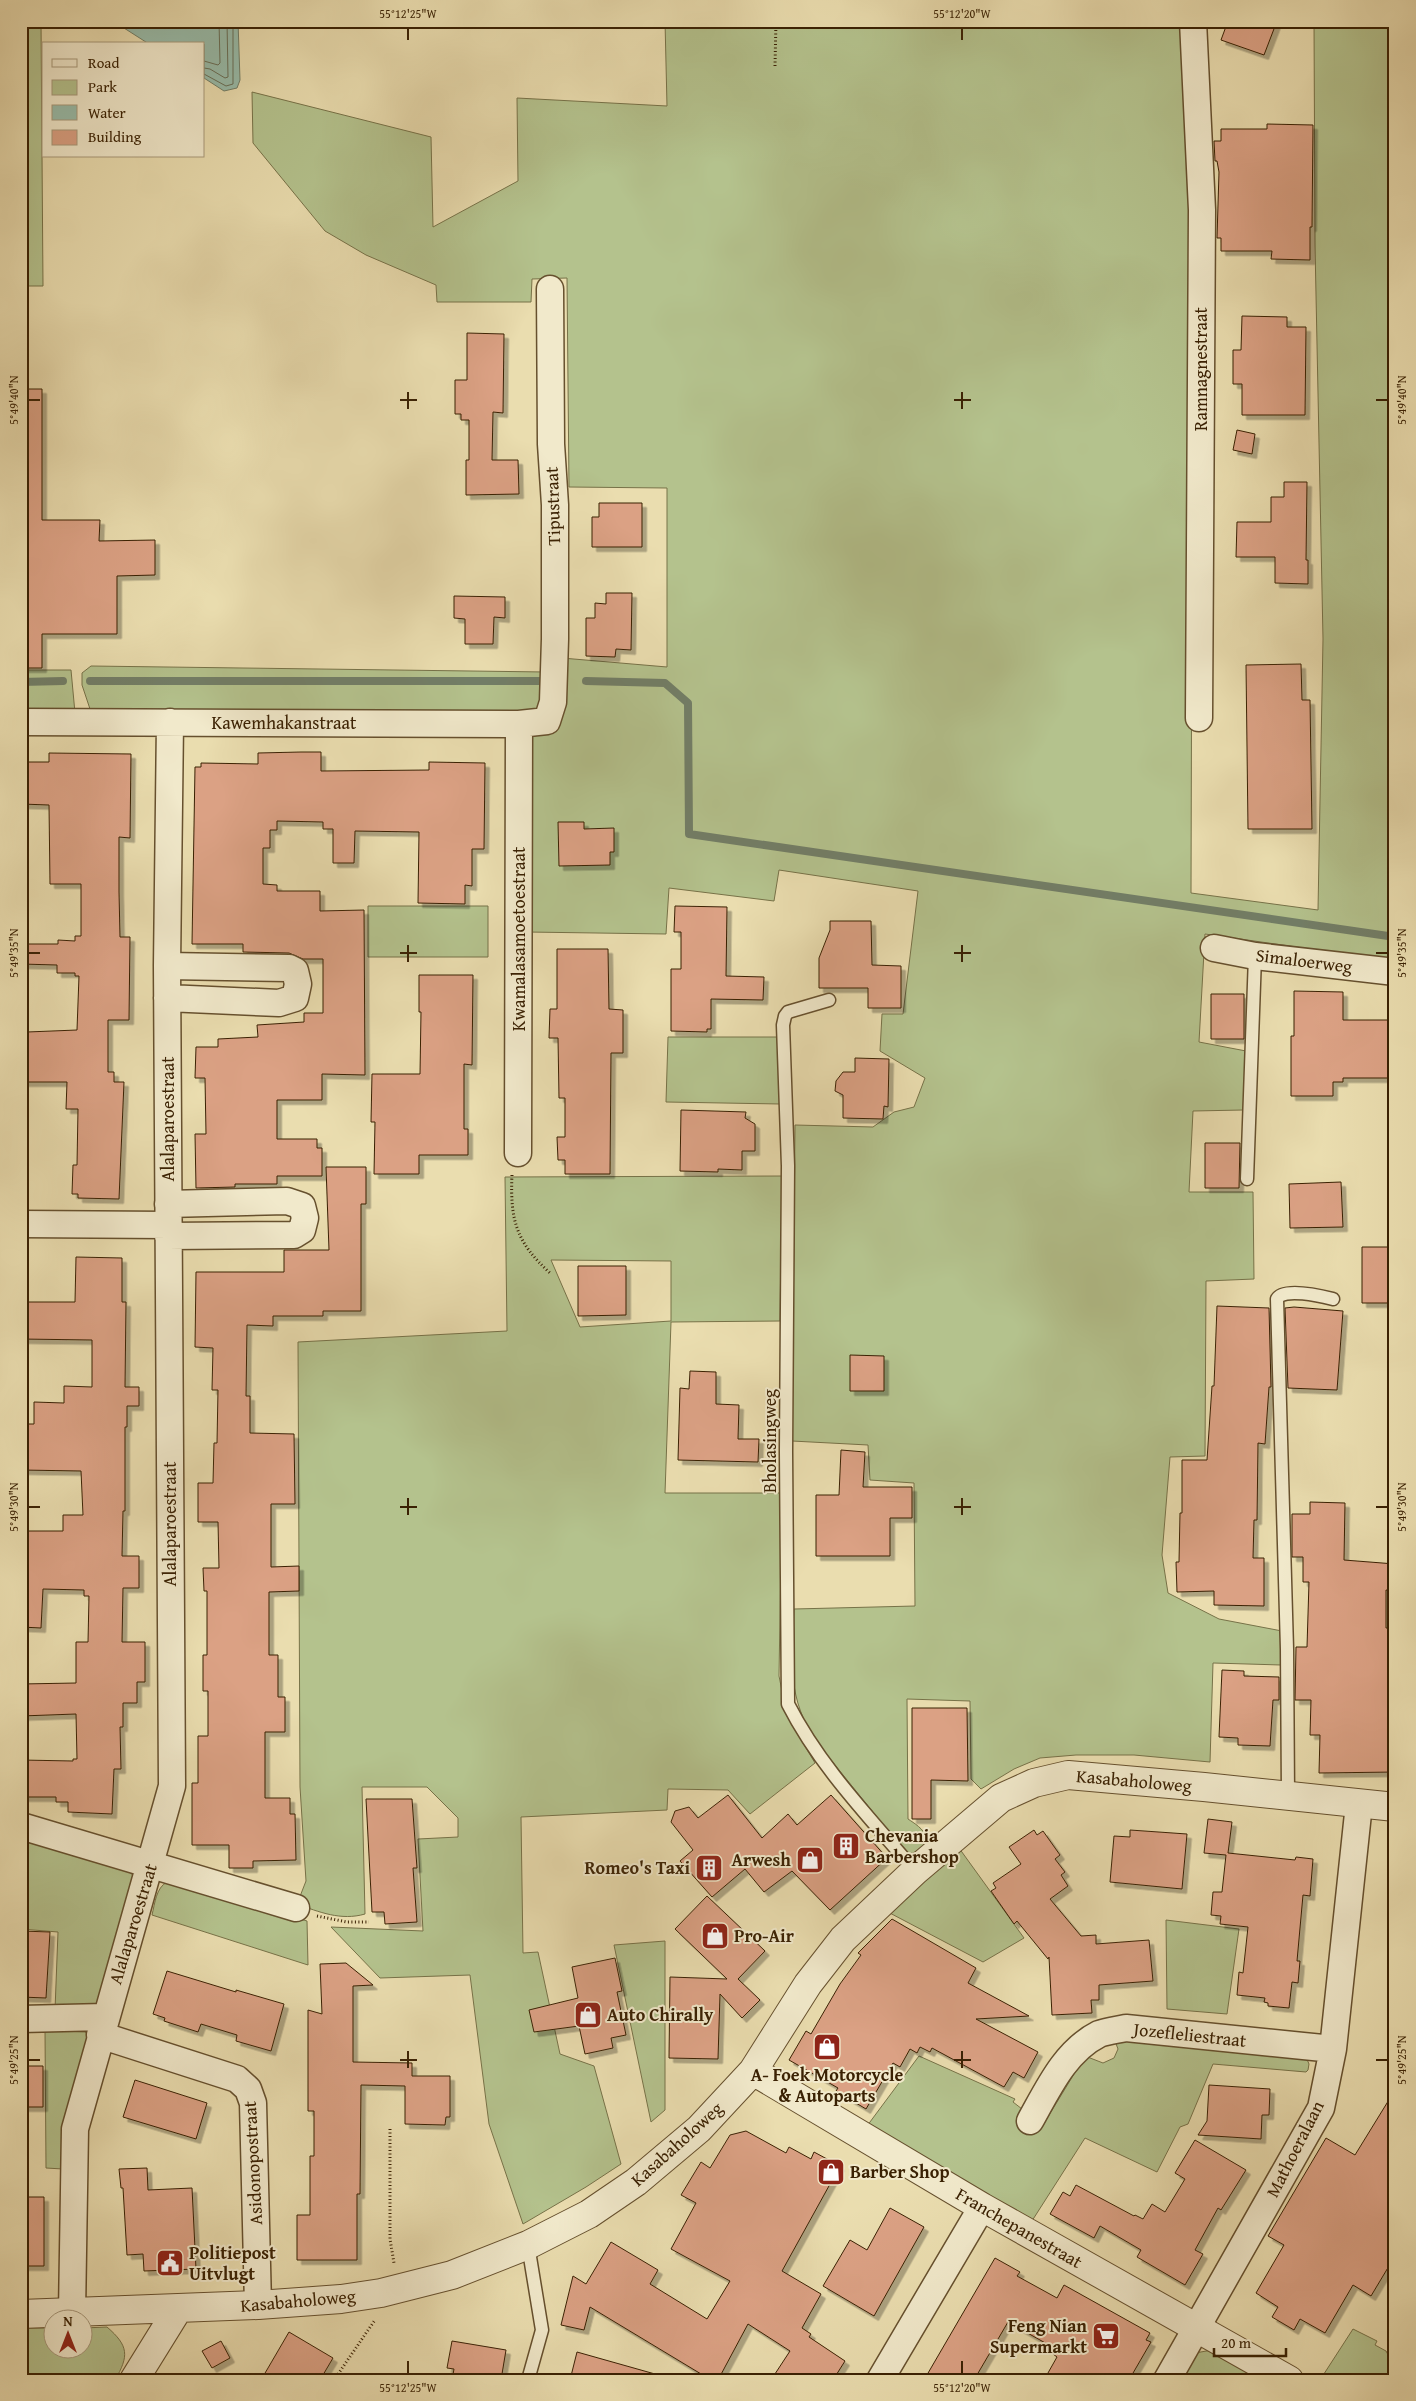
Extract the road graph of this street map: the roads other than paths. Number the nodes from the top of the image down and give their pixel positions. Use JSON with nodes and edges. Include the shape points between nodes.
{"nodes":[{"id":1,"x":1194,"y":21,"type":"edge"},
{"id":2,"x":550,"y":289,"type":"dead end"},
{"id":3,"x":1199,"y":718,"type":"dead end"},
{"id":4,"x":547,"y":721,"type":"joint"},
{"id":5,"x":21,"y":722,"type":"edge"},
{"id":6,"x":170,"y":722,"type":"junction"},
{"id":7,"x":520,"y":724,"type":"junction"},
{"id":8,"x":1214,"y":948,"type":"dead end"},
{"id":9,"x":1255,"y":956,"type":"junction"},
{"id":10,"x":166,"y":966,"type":"junction"},
{"id":11,"x":1395,"y":972,"type":"edge"},
{"id":12,"x":167,"y":998,"type":"junction"},
{"id":13,"x":829,"y":1000,"type":"dead end"},
{"id":14,"x":518,"y":1153,"type":"road end"},
{"id":15,"x":1247,"y":1179,"type":"dead end"},
{"id":16,"x":168,"y":1222,"type":"junction"},
{"id":17,"x":21,"y":1224,"type":"edge"},
{"id":18,"x":1333,"y":1300,"type":"dead end"},
{"id":19,"x":1288,"y":1795,"type":"junction"},
{"id":20,"x":1359,"y":1804,"type":"junction"},
{"id":21,"x":1395,"y":1807,"type":"edge"},
{"id":22,"x":21,"y":1826,"type":"edge"},
{"id":23,"x":151,"y":1865,"type":"junction"},
{"id":24,"x":915,"y":1871,"type":"junction"},
{"id":25,"x":296,"y":1908,"type":"road end"},
{"id":26,"x":21,"y":2019,"type":"edge"},
{"id":27,"x":102,"y":2026,"type":"junction"},
{"id":28,"x":1333,"y":2049,"type":"junction"},
{"id":29,"x":753,"y":2071,"type":"junction"},
{"id":30,"x":1030,"y":2121,"type":"dead end"},
{"id":31,"x":982,"y":2208,"type":"junction"},
{"id":32,"x":528,"y":2245,"type":"junction"},
{"id":33,"x":258,"y":2305,"type":"junction"},
{"id":34,"x":72,"y":2308,"type":"edge"},
{"id":35,"x":178,"y":2309,"type":"junction"},
{"id":36,"x":92,"y":2312,"type":"edge"},
{"id":37,"x":21,"y":2314,"type":"edge"},
{"id":38,"x":42,"y":2314,"type":"edge"},
{"id":39,"x":1197,"y":2328,"type":"junction"},
{"id":40,"x":134,"y":2380,"type":"edge"},
{"id":41,"x":528,"y":2380,"type":"edge"},
{"id":42,"x":880,"y":2380,"type":"edge"},
{"id":43,"x":1167,"y":2380,"type":"edge"},
{"id":44,"x":1289,"y":2380,"type":"edge"}],
"edges":[{"from":1,"to":3,"type":"street","name":"Ramnagnestraat","via":[[1202,210]]},
{"from":2,"to":4,"type":"street","name":"Tipustraat","via":[[555,639],[553,702]]},
{"from":4,"to":7,"type":"street","name":"Kawemhakanstraat"},
{"from":5,"to":6,"type":"street","name":"Kawemhakanstraat"},
{"from":6,"to":7,"type":"street","name":"Kawemhakanstraat"},
{"from":6,"to":10,"type":"street","name":"Alalaparoestraat"},
{"from":7,"to":14,"type":"street","name":"Kwamalasamoetoestraat"},
{"from":8,"to":9,"type":"street","name":"Simaloerweg"},
{"from":9,"to":11,"type":"street","name":"Simaloerweg"},
{"from":9,"to":15,"type":"lane"},
{"from":10,"to":12,"type":"street","name":"Alalaparoestraat"},
{"from":10,"to":12,"type":"street","via":[[288,968],[295,971],[298,984],[295,998],[279,1003]]},
{"from":12,"to":16,"type":"street","name":"Alalaparoestraat"},
{"from":13,"to":24,"type":"lane","name":"Bholasingweg","via":[[788,1012],[784,1025],[788,1166],[788,1704],[802,1731],[837,1780]]},
{"from":16,"to":17,"type":"street"},
{"from":16,"to":23,"type":"street","name":"Alalaparoestraat","via":[[172,1786]]},
{"from":18,"to":19,"type":"lane","via":[[1286,1292],[1277,1300]]},
{"from":19,"to":20,"type":"street","name":"Kasabaholoweg"},
{"from":19,"to":24,"type":"street","name":"Kasabaholoweg","via":[[1068,1775],[1034,1782],[1001,1798]]},
{"from":20,"to":21,"type":"street","name":"Kasabaholoweg"},
{"from":20,"to":28,"type":"street","name":"Mathoeralaan"},
{"from":22,"to":23,"type":"street"},
{"from":23,"to":25,"type":"street"},
{"from":23,"to":27,"type":"street","name":"Alalaparoestraat"},
{"from":24,"to":29,"type":"street","name":"Kasabaholoweg","via":[[843,1940],[808,1984]]},
{"from":26,"to":27,"type":"street","name":"Asidonopostraat"},
{"from":27,"to":33,"type":"street","name":"Asidonopostraat","via":[[237,2079],[248,2089],[253,2103]]},
{"from":27,"to":34,"type":"street","name":"Alalaparoestraat","via":[[75,2129]]},
{"from":28,"to":30,"type":"street","name":"Jozefleliestraat","via":[[1126,2028],[1101,2033],[1083,2045],[1060,2070]]},
{"from":28,"to":39,"type":"street","name":"Mathoeralaan","via":[[1321,2108]]},
{"from":29,"to":31,"type":"street","name":"Franchepanestraat"},
{"from":29,"to":32,"type":"street","name":"Kasabaholoweg","via":[[699,2129],[636,2182],[589,2214]]},
{"from":31,"to":39,"type":"street","name":"Franchepanestraat"},
{"from":31,"to":42,"type":"street"},
{"from":32,"to":33,"type":"street","name":"Kasabaholoweg","via":[[452,2275],[391,2290],[341,2299]]},
{"from":32,"to":41,"type":"lane","via":[[542,2330]]},
{"from":33,"to":35,"type":"street","name":"Kasabaholoweg"},
{"from":35,"to":36,"type":"street","name":"Kasabaholoweg"},
{"from":35,"to":40,"type":"street"},
{"from":37,"to":38,"type":"street","name":"Kasabaholoweg"},
{"from":39,"to":43,"type":"street","name":"Mathoeralaan"},
{"from":39,"to":44,"type":"street","name":"Franchepanestraat"}]}
